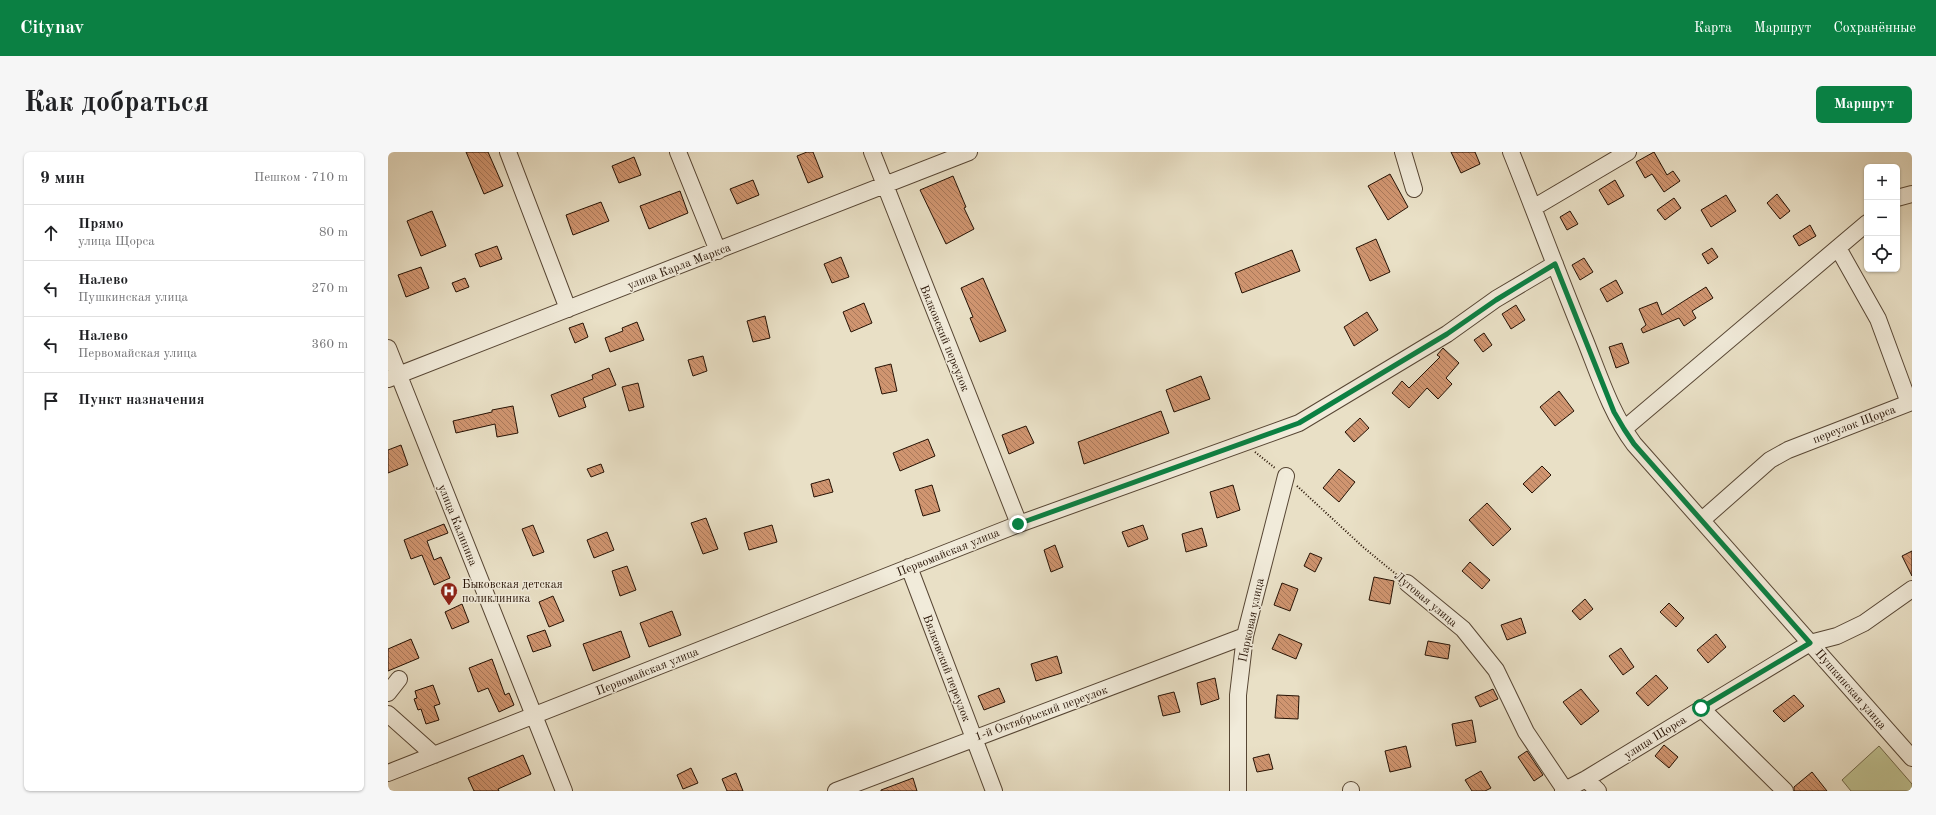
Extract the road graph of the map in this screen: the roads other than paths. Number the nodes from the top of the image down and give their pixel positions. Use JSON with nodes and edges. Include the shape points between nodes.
{"nodes":[{"id":1,"x":508,"y":152,"type":"edge"},
{"id":2,"x":678,"y":152,"type":"edge"},
{"id":3,"x":872,"y":152,"type":"edge"},
{"id":4,"x":969,"y":152,"type":"edge"},
{"id":5,"x":1403,"y":152,"type":"edge"},
{"id":6,"x":1511,"y":152,"type":"edge"},
{"id":7,"x":1628,"y":152,"type":"edge"},
{"id":8,"x":884,"y":186,"type":"junction"},
{"id":9,"x":1414,"y":189,"type":"dead end"},
{"id":10,"x":1912,"y":194,"type":"edge"},
{"id":11,"x":1900,"y":197,"type":"edge"},
{"id":12,"x":1533,"y":208,"type":"junction"},
{"id":13,"x":1864,"y":226,"type":"edge"},
{"id":14,"x":1838,"y":248,"type":"junction"},
{"id":15,"x":718,"y":250,"type":"junction"},
{"id":16,"x":1555,"y":264,"type":"junction"},
{"id":17,"x":568,"y":309,"type":"junction"},
{"id":18,"x":388,"y":348,"type":"edge"},
{"id":19,"x":393,"y":377,"type":"edge"},
{"id":20,"x":1624,"y":429,"type":"junction"},
{"id":21,"x":1286,"y":476,"type":"road end"},
{"id":22,"x":1702,"y":520,"type":"junction"},
{"id":23,"x":1018,"y":524,"type":"junction"},
{"id":24,"x":909,"y":567,"type":"junction"},
{"id":25,"x":1407,"y":583,"type":"road end"},
{"id":26,"x":1912,"y":589,"type":"edge"},
{"id":27,"x":1245,"y":636,"type":"junction"},
{"id":28,"x":1810,"y":643,"type":"junction"},
{"id":29,"x":399,"y":679,"type":"dead end"},
{"id":30,"x":388,"y":693,"type":"edge"},
{"id":31,"x":1701,"y":708,"type":"junction"},
{"id":32,"x":388,"y":714,"type":"edge"},
{"id":33,"x":534,"y":715,"type":"junction"},
{"id":34,"x":974,"y":738,"type":"junction"},
{"id":35,"x":434,"y":755,"type":"junction"},
{"id":36,"x":1912,"y":758,"type":"edge"},
{"id":37,"x":388,"y":773,"type":"edge"},
{"id":38,"x":1586,"y":779,"type":"junction"},
{"id":39,"x":1564,"y":790,"type":"edge"},
{"id":40,"x":564,"y":791,"type":"edge"},
{"id":41,"x":836,"y":791,"type":"edge"},
{"id":42,"x":994,"y":791,"type":"edge"},
{"id":43,"x":1238,"y":791,"type":"edge"},
{"id":44,"x":1598,"y":791,"type":"edge"},
{"id":45,"x":1785,"y":791,"type":"edge"}],
"edges":[{"from":1,"to":17,"type":"street"},
{"from":2,"to":15,"type":"street"},
{"from":3,"to":8,"type":"street","name":"Вялковский переулок"},
{"from":4,"to":8,"type":"street","name":"улица Карла Маркса"},
{"from":5,"to":9,"type":"street"},
{"from":6,"to":12,"type":"street","name":"Пушкинская улица"},
{"from":7,"to":12,"type":"street"},
{"from":8,"to":15,"type":"street","name":"улица Карла Маркса"},
{"from":8,"to":23,"type":"street","name":"Вялковский переулок"},
{"from":10,"to":11,"type":"street"},
{"from":12,"to":16,"type":"street","name":"Пушкинская улица"},
{"from":13,"to":14,"type":"street"},
{"from":14,"to":20,"type":"street"},
{"from":14,"to":22,"type":"street","name":"переулок Щорса","via":[[1878,319],[1909,403],[1788,450],[1770,460]]},
{"from":15,"to":17,"type":"street","name":"улица Карла Маркса"},
{"from":16,"to":20,"type":"street","name":"Пушкинская улица","via":[[1611,404]]},
{"from":16,"to":23,"type":"street","name":"Первомайская улица","via":[[1447,334],[1299,423]]},
{"from":17,"to":19,"type":"street","name":"улица Карла Маркса"},
{"from":18,"to":19,"type":"street","name":"улица Калинина"},
{"from":19,"to":33,"type":"street","name":"улица Калинина"},
{"from":20,"to":22,"type":"street","name":"Пушкинская улица","via":[[1634,444]]},
{"from":21,"to":27,"type":"street","name":"Парковая улица"},
{"from":22,"to":28,"type":"street","name":"Пушкинская улица"},
{"from":23,"to":24,"type":"street","name":"Первомайская улица"},
{"from":24,"to":33,"type":"street","name":"Первомайская улица"},
{"from":24,"to":34,"type":"street","name":"Вялковский переулок"},
{"from":25,"to":39,"type":"street","name":"Луговая улица","via":[[1463,629],[1496,670],[1526,732]]},
{"from":26,"to":28,"type":"street","name":"улица Щорса","via":[[1864,623],[1837,636]]},
{"from":27,"to":34,"type":"street","name":"1-й Октябрьский переулок"},
{"from":27,"to":43,"type":"street","name":"Парковая улица","via":[[1238,695]]},
{"from":28,"to":31,"type":"street","name":"улица Щорса"},
{"from":28,"to":36,"type":"street","name":"Пушкинская улица"},
{"from":29,"to":30,"type":"street"},
{"from":31,"to":38,"type":"street","name":"улица Щорса"},
{"from":31,"to":45,"type":"street"},
{"from":32,"to":35,"type":"street"},
{"from":33,"to":35,"type":"street","name":"Первомайская улица"},
{"from":33,"to":40,"type":"street","name":"улица Калинина"},
{"from":34,"to":41,"type":"street","name":"1-й Октябрьский переулок"},
{"from":34,"to":42,"type":"street","name":"Вялковский переулок"},
{"from":35,"to":37,"type":"street","name":"Первомайская улица"},
{"from":38,"to":39,"type":"street","name":"улица Щорса"},
{"from":38,"to":44,"type":"street"}]}
